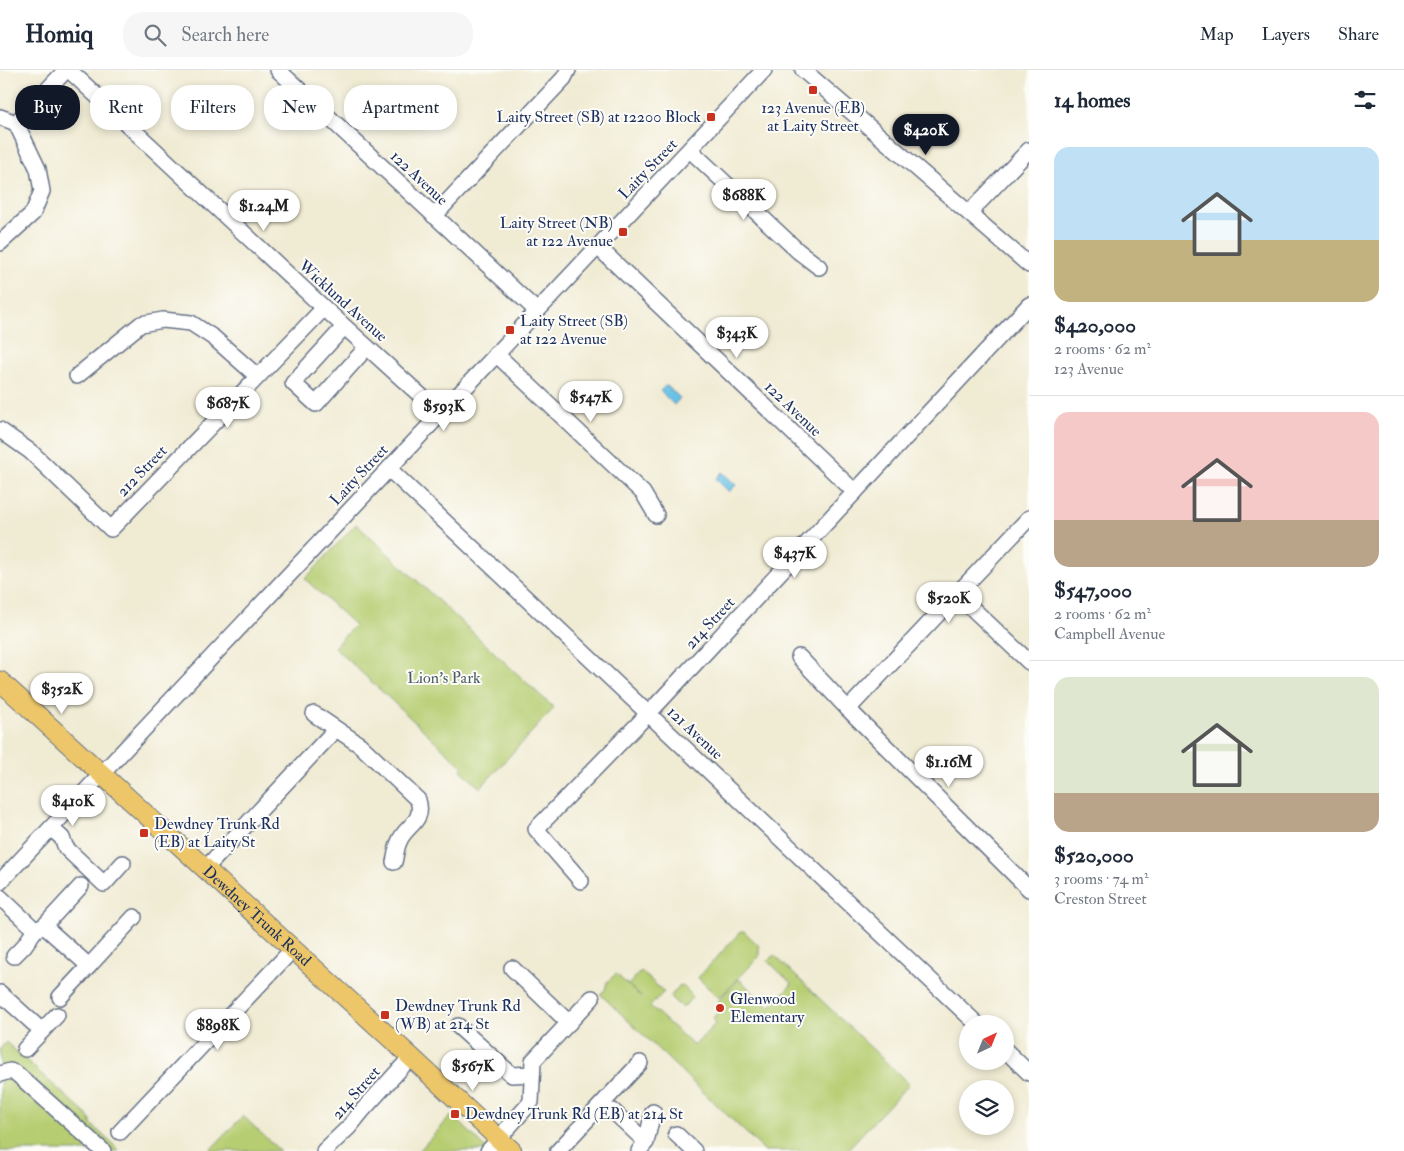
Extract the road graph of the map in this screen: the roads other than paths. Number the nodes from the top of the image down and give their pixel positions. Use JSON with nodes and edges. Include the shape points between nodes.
{"nodes":[{"id":1,"x":67,"y":70,"type":"edge"},
{"id":2,"x":278,"y":70,"type":"edge"},
{"id":3,"x":568,"y":70,"type":"edge"},
{"id":4,"x":764,"y":70,"type":"edge"},
{"id":5,"x":803,"y":70,"type":"edge"},
{"id":6,"x":53,"y":85,"type":"edge"},
{"id":7,"x":0,"y":116,"type":"edge"},
{"id":8,"x":15,"y":123,"type":"edge"},
{"id":9,"x":19,"y":130,"type":"edge"},
{"id":10,"x":690,"y":150,"type":"junction"},
{"id":11,"x":1029,"y":150,"type":"edge"},
{"id":12,"x":969,"y":213,"type":"junction"},
{"id":13,"x":434,"y":216,"type":"junction"},
{"id":14,"x":0,"y":243,"type":"edge"},
{"id":15,"x":598,"y":247,"type":"junction"},
{"id":16,"x":1029,"y":265,"type":"edge"},
{"id":17,"x":819,"y":267,"type":"dead end"},
{"id":18,"x":1029,"y":306,"type":"edge"},
{"id":19,"x":324,"y":308,"type":"junction"},
{"id":20,"x":537,"y":311,"type":"junction"},
{"id":21,"x":344,"y":327,"type":"junction"},
{"id":22,"x":367,"y":347,"type":"junction"},
{"id":23,"x":496,"y":354,"type":"junction"},
{"id":24,"x":76,"y":376,"type":"dead end"},
{"id":25,"x":257,"y":376,"type":"junction"},
{"id":26,"x":441,"y":414,"type":"junction"},
{"id":27,"x":0,"y":430,"type":"edge"},
{"id":28,"x":388,"y":469,"type":"junction"},
{"id":29,"x":855,"y":492,"type":"junction"},
{"id":30,"x":656,"y":515,"type":"dead end"},
{"id":31,"x":1029,"y":518,"type":"edge"},
{"id":32,"x":957,"y":594,"type":"junction"},
{"id":33,"x":799,"y":657,"type":"dead end"},
{"id":34,"x":1029,"y":662,"type":"edge"},
{"id":35,"x":0,"y":681,"type":"edge"},
{"id":36,"x":848,"y":709,"type":"junction"},
{"id":37,"x":649,"y":713,"type":"junction"},
{"id":38,"x":314,"y":714,"type":"dead end"},
{"id":39,"x":336,"y":729,"type":"junction"},
{"id":40,"x":101,"y":774,"type":"junction"},
{"id":41,"x":51,"y":828,"type":"junction"},
{"id":42,"x":394,"y":862,"type":"dead end"},
{"id":43,"x":123,"y":863,"type":"dead end"},
{"id":44,"x":205,"y":869,"type":"junction"},
{"id":45,"x":581,"y":881,"type":"dead end"},
{"id":46,"x":0,"y":882,"type":"edge"},
{"id":47,"x":81,"y":886,"type":"dead end"},
{"id":48,"x":1029,"y":889,"type":"edge"},
{"id":49,"x":0,"y":897,"type":"edge"},
{"id":50,"x":134,"y":917,"type":"dead end"},
{"id":51,"x":39,"y":928,"type":"junction"},
{"id":52,"x":293,"y":949,"type":"junction"},
{"id":53,"x":14,"y":956,"type":"dead end"},
{"id":54,"x":88,"y":966,"type":"junction"},
{"id":55,"x":512,"y":968,"type":"dead end"},
{"id":56,"x":0,"y":993,"type":"edge"},
{"id":57,"x":60,"y":997,"type":"dead end"},
{"id":58,"x":592,"y":998,"type":"dead end"},
{"id":59,"x":57,"y":1015,"type":"dead end"},
{"id":60,"x":968,"y":1015,"type":"edge"},
{"id":61,"x":569,"y":1023,"type":"junction"},
{"id":62,"x":458,"y":1026,"type":"dead end"},
{"id":63,"x":42,"y":1031,"type":"junction"},
{"id":64,"x":25,"y":1048,"type":"dead end"},
{"id":65,"x":411,"y":1057,"type":"junction"},
{"id":66,"x":1014,"y":1059,"type":"edge"},
{"id":67,"x":640,"y":1063,"type":"dead end"},
{"id":68,"x":1029,"y":1073,"type":"edge"},
{"id":69,"x":0,"y":1074,"type":"edge"},
{"id":70,"x":532,"y":1074,"type":"junction"},
{"id":71,"x":613,"y":1111,"type":"dead end"},
{"id":72,"x":653,"y":1112,"type":"dead end"},
{"id":73,"x":120,"y":1132,"type":"dead end"},
{"id":74,"x":676,"y":1134,"type":"dead end"},
{"id":75,"x":499,"y":1145,"type":"edge"},
{"id":76,"x":642,"y":1147,"type":"edge"},
{"id":77,"x":103,"y":1151,"type":"edge"},
{"id":78,"x":325,"y":1151,"type":"edge"},
{"id":79,"x":558,"y":1151,"type":"edge"},
{"id":80,"x":694,"y":1151,"type":"edge"}],
"edges":[{"from":1,"to":6,"type":"street"},
{"from":1,"to":19,"type":"street","name":"Wicklund Avenue"},
{"from":2,"to":13,"type":"street","name":"122 Avenue"},
{"from":3,"to":13,"type":"street"},
{"from":4,"to":10,"type":"street","name":"Laity Street"},
{"from":5,"to":12,"type":"street"},
{"from":7,"to":8,"type":"street"},
{"from":9,"to":14,"type":"street","via":[[38,169],[42,190],[33,213]]},
{"from":10,"to":15,"type":"street","name":"Laity Street"},
{"from":10,"to":17,"type":"street"},
{"from":11,"to":12,"type":"street"},
{"from":12,"to":16,"type":"street"},
{"from":13,"to":20,"type":"street","name":"122 Avenue"},
{"from":15,"to":20,"type":"street","name":"Laity Street"},
{"from":15,"to":29,"type":"street","name":"122 Avenue"},
{"from":18,"to":29,"type":"street","name":"214 Street"},
{"from":19,"to":21,"type":"street","name":"Wicklund Avenue"},
{"from":19,"to":25,"type":"street","name":"212 Street"},
{"from":20,"to":23,"type":"street","name":"Laity Street"},
{"from":21,"to":22,"type":"street","name":"Wicklund Avenue"},
{"from":21,"to":22,"type":"street","via":[[293,383],[316,404]]},
{"from":22,"to":26,"type":"street","name":"Wicklund Avenue"},
{"from":23,"to":26,"type":"street","name":"Laity Street"},
{"from":23,"to":30,"type":"street","via":[[643,492]]},
{"from":24,"to":25,"type":"street","via":[[141,324],[163,320],[191,323],[214,338]]},
{"from":25,"to":27,"type":"street","name":"212 Street","via":[[111,529],[31,452]]},
{"from":26,"to":28,"type":"street","name":"Laity Street"},
{"from":28,"to":37,"type":"street","name":"121 Avenue"},
{"from":28,"to":40,"type":"street","name":"Laity Street"},
{"from":29,"to":37,"type":"street","name":"214 Street"},
{"from":31,"to":32,"type":"street"},
{"from":32,"to":34,"type":"street"},
{"from":32,"to":36,"type":"street"},
{"from":33,"to":36,"type":"street"},
{"from":35,"to":40,"type":"main road","name":"Dewdney Trunk Road"},
{"from":36,"to":48,"type":"street"},
{"from":37,"to":45,"type":"street","name":"214 Street","via":[[536,829]]},
{"from":37,"to":60,"type":"street","name":"121 Avenue"},
{"from":38,"to":39,"type":"street"},
{"from":39,"to":42,"type":"street","via":[[360,745],[418,800],[419,816],[399,840]]},
{"from":39,"to":44,"type":"street"},
{"from":40,"to":41,"type":"street","name":"Laity Street"},
{"from":40,"to":44,"type":"main road","name":"Dewdney Trunk Road"},
{"from":41,"to":43,"type":"street","via":[[62,838],[66,848],[104,884]]},
{"from":41,"to":46,"type":"street","name":"Laity Street"},
{"from":44,"to":52,"type":"main road","name":"Dewdney Trunk Road"},
{"from":47,"to":51,"type":"street"},
{"from":49,"to":51,"type":"street"},
{"from":50,"to":54,"type":"street"},
{"from":51,"to":53,"type":"street"},
{"from":51,"to":54,"type":"street"},
{"from":52,"to":65,"type":"main road","name":"Dewdney Trunk Road"},
{"from":52,"to":73,"type":"street"},
{"from":54,"to":57,"type":"street"},
{"from":55,"to":61,"type":"street"},
{"from":56,"to":63,"type":"street"},
{"from":58,"to":61,"type":"street"},
{"from":59,"to":63,"type":"street"},
{"from":61,"to":70,"type":"street","via":[[533,1061]]},
{"from":62,"to":70,"type":"street","via":[[512,1075]]},
{"from":63,"to":64,"type":"street"},
{"from":65,"to":75,"type":"main road","name":"Dewdney Trunk Road"},
{"from":65,"to":78,"type":"street","name":"214 Street"},
{"from":66,"to":68,"type":"street"},
{"from":67,"to":79,"type":"street"},
{"from":69,"to":77,"type":"street","via":[[10,1071],[17,1074]]},
{"from":70,"to":75,"type":"street","via":[[531,1102]]},
{"from":71,"to":76,"type":"street"},
{"from":72,"to":76,"type":"street"},
{"from":74,"to":80,"type":"street"}]}
